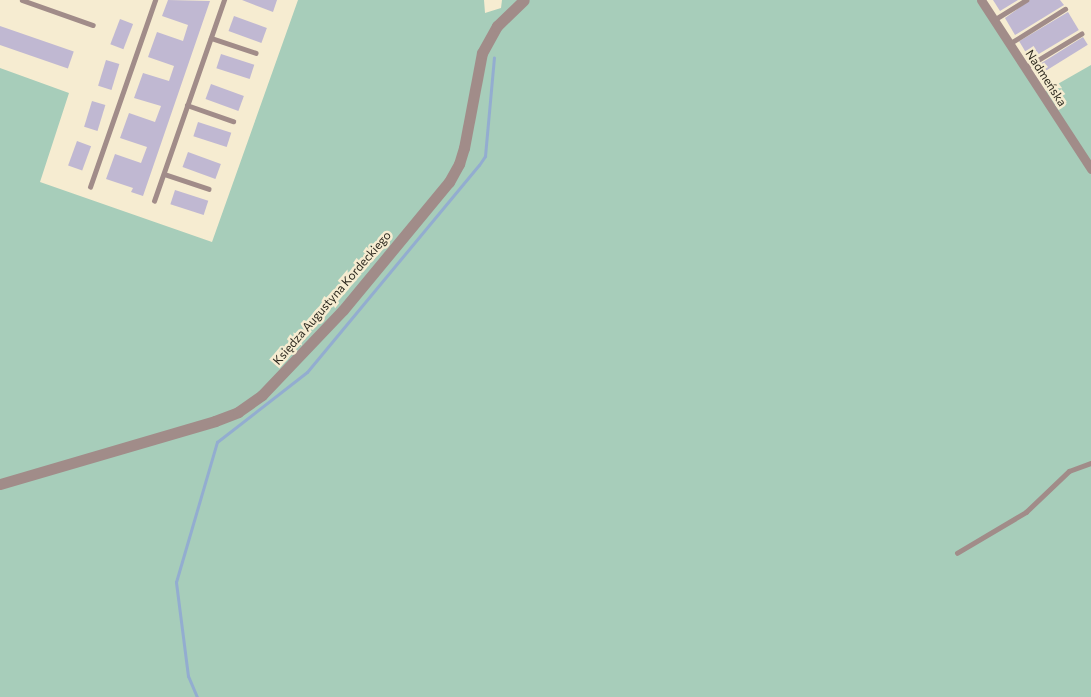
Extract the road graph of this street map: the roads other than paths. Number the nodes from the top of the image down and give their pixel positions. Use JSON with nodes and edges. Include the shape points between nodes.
{"nodes":[{"id":1,"x":22,"y":0,"type":"edge"},
{"id":2,"x":154,"y":0,"type":"edge"},
{"id":3,"x":224,"y":0,"type":"edge"},
{"id":4,"x":524,"y":0,"type":"edge"},
{"id":5,"x":981,"y":0,"type":"edge"},
{"id":6,"x":1026,"y":0,"type":"edge"},
{"id":7,"x":1065,"y":9,"type":"dead end"},
{"id":8,"x":994,"y":20,"type":"junction"},
{"id":9,"x":92,"y":25,"type":"dead end"},
{"id":10,"x":1081,"y":34,"type":"dead end"},
{"id":11,"x":211,"y":38,"type":"junction"},
{"id":12,"x":1009,"y":44,"type":"junction"},
{"id":13,"x":256,"y":53,"type":"dead end"},
{"id":14,"x":1025,"y":68,"type":"junction"},
{"id":15,"x":187,"y":105,"type":"junction"},
{"id":16,"x":233,"y":122,"type":"dead end"},
{"id":17,"x":1091,"y":169,"type":"edge"},
{"id":18,"x":164,"y":174,"type":"junction"},
{"id":19,"x":90,"y":187,"type":"dead end"},
{"id":20,"x":209,"y":189,"type":"dead end"},
{"id":21,"x":154,"y":201,"type":"dead end"},
{"id":22,"x":1091,"y":463,"type":"edge"},
{"id":23,"x":0,"y":484,"type":"edge"},
{"id":24,"x":957,"y":553,"type":"dead end"}],
"edges":[{"from":1,"to":9,"type":"lane"},
{"from":2,"to":19,"type":"lane"},
{"from":3,"to":11,"type":"lane"},
{"from":4,"to":23,"type":"street","name":"Księdza Augustyna Kordeckiego","via":[[497,26],[482,53],[464,148],[449,182],[343,310],[262,395],[238,412],[215,421]]},
{"from":5,"to":8,"type":"street","name":"Nadmeńska"},
{"from":6,"to":8,"type":"lane"},
{"from":7,"to":12,"type":"lane"},
{"from":8,"to":12,"type":"street","name":"Nadmeńska"},
{"from":10,"to":14,"type":"lane"},
{"from":11,"to":13,"type":"lane"},
{"from":11,"to":15,"type":"lane"},
{"from":12,"to":14,"type":"street","name":"Nadmeńska"},
{"from":14,"to":17,"type":"street","name":"Nadmeńska"},
{"from":15,"to":16,"type":"lane"},
{"from":15,"to":18,"type":"lane"},
{"from":18,"to":20,"type":"lane"},
{"from":18,"to":21,"type":"lane"},
{"from":22,"to":24,"type":"lane","via":[[1069,471],[1026,512]]}]}
